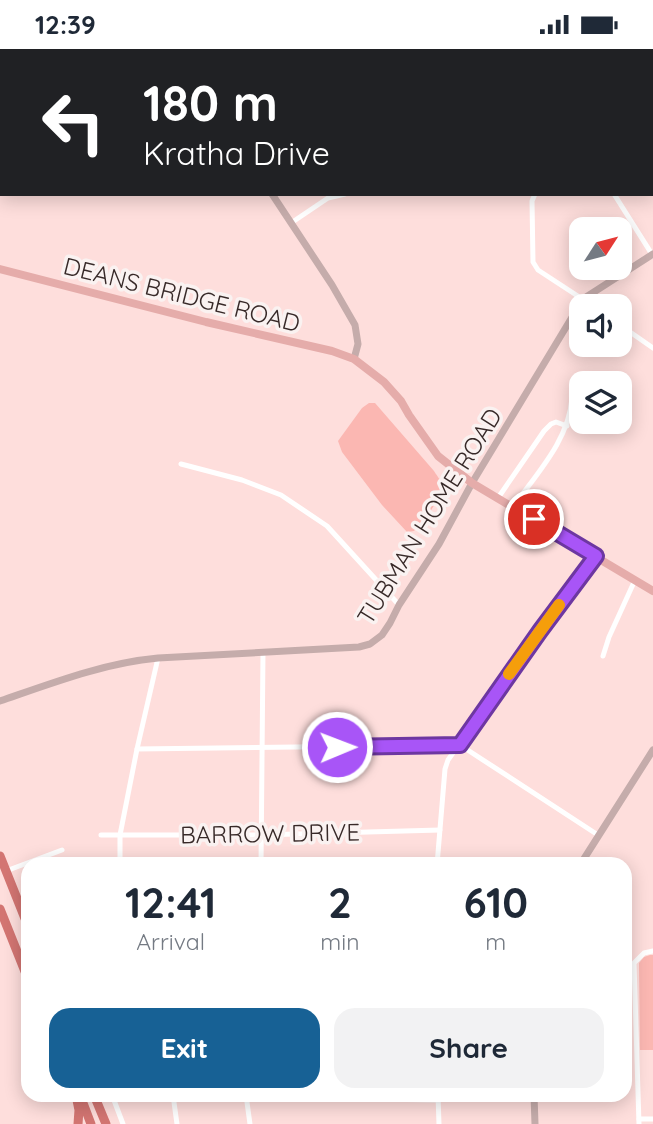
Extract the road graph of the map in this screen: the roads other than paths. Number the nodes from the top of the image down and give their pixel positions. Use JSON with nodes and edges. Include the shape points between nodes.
{"nodes":[{"id":1,"x":273,"y":196,"type":"edge"},
{"id":2,"x":336,"y":196,"type":"edge"},
{"id":3,"x":534,"y":196,"type":"edge"},
{"id":4,"x":615,"y":196,"type":"edge"},
{"id":5,"x":291,"y":223,"type":"junction"},
{"id":6,"x":653,"y":254,"type":"edge"},
{"id":7,"x":0,"y":269,"type":"edge"},
{"id":8,"x":575,"y":294,"type":"edge"},
{"id":9,"x":591,"y":294,"type":"edge"},
{"id":10,"x":569,"y":322,"type":"edge"},
{"id":11,"x":632,"y":333,"type":"edge"},
{"id":12,"x":653,"y":348,"type":"edge"},
{"id":13,"x":354,"y":359,"type":"junction"},
{"id":14,"x":569,"y":420,"type":"edge"},
{"id":15,"x":567,"y":426,"type":"junction"},
{"id":16,"x":181,"y":464,"type":"dead end"},
{"id":17,"x":472,"y":483,"type":"junction"},
{"id":18,"x":498,"y":498,"type":"junction"},
{"id":19,"x":513,"y":507,"type":"junction"},
{"id":20,"x":596,"y":556,"type":"junction"},
{"id":21,"x":635,"y":580,"type":"junction"},
{"id":22,"x":653,"y":591,"type":"edge"},
{"id":23,"x":399,"y":605,"type":"junction"},
{"id":24,"x":263,"y":652,"type":"junction"},
{"id":25,"x":603,"y":656,"type":"dead end"},
{"id":26,"x":158,"y":658,"type":"junction"},
{"id":27,"x":0,"y":701,"type":"edge"},
{"id":28,"x":460,"y":745,"type":"junction"},
{"id":29,"x":262,"y":748,"type":"junction"},
{"id":30,"x":137,"y":749,"type":"junction"},
{"id":31,"x":653,"y":750,"type":"edge"},
{"id":32,"x":440,"y":830,"type":"junction"},
{"id":33,"x":101,"y":835,"type":"dead end"},
{"id":34,"x":120,"y":835,"type":"junction"},
{"id":35,"x":260,"y":835,"type":"junction"},
{"id":36,"x":598,"y":835,"type":"junction"},
{"id":37,"x":62,"y":850,"type":"dead end"},
{"id":38,"x":0,"y":856,"type":"edge"},
{"id":39,"x":43,"y":857,"type":"edge"},
{"id":40,"x":120,"y":857,"type":"edge"},
{"id":41,"x":261,"y":857,"type":"edge"},
{"id":42,"x":438,"y":857,"type":"edge"},
{"id":43,"x":585,"y":857,"type":"edge"},
{"id":44,"x":21,"y":865,"type":"edge"},
{"id":45,"x":6,"y":871,"type":"junction"},
{"id":46,"x":21,"y":908,"type":"edge"},
{"id":47,"x":0,"y":909,"type":"edge"},
{"id":48,"x":653,"y":951,"type":"edge"},
{"id":49,"x":21,"y":960,"type":"edge"},
{"id":50,"x":78,"y":1102,"type":"edge"},
{"id":51,"x":81,"y":1102,"type":"edge"},
{"id":52,"x":97,"y":1102,"type":"edge"},
{"id":53,"x":115,"y":1102,"type":"edge"},
{"id":54,"x":175,"y":1102,"type":"edge"},
{"id":55,"x":247,"y":1102,"type":"edge"},
{"id":56,"x":438,"y":1102,"type":"edge"},
{"id":57,"x":534,"y":1102,"type":"edge"},
{"id":58,"x":653,"y":1119,"type":"edge"},
{"id":59,"x":639,"y":1121,"type":"edge"},
{"id":60,"x":78,"y":1124,"type":"edge"},
{"id":61,"x":92,"y":1124,"type":"edge"},
{"id":62,"x":106,"y":1124,"type":"edge"},
{"id":63,"x":124,"y":1124,"type":"edge"},
{"id":64,"x":177,"y":1124,"type":"edge"},
{"id":65,"x":250,"y":1124,"type":"edge"},
{"id":66,"x":439,"y":1124,"type":"edge"},
{"id":67,"x":535,"y":1124,"type":"edge"}],
"edges":[{"from":1,"to":5,"type":"street"},
{"from":2,"to":5,"type":"street"},
{"from":3,"to":8,"type":"street","via":[[533,262]]},
{"from":4,"to":6,"type":"street"},
{"from":5,"to":13,"type":"street","via":[[355,325],[358,344]]},
{"from":6,"to":9,"type":"street","name":"TUBMAN HOME ROAD"},
{"from":7,"to":13,"type":"main road","name":"DEANS BRIDGE ROAD"},
{"from":10,"to":17,"type":"street","name":"TUBMAN HOME ROAD"},
{"from":11,"to":12,"type":"street"},
{"from":13,"to":17,"type":"main road","name":"DEANS BRIDGE ROAD","via":[[401,401],[438,456]]},
{"from":14,"to":15,"type":"street"},
{"from":15,"to":18,"type":"street","via":[[556,422],[544,431]]},
{"from":15,"to":19,"type":"street"},
{"from":16,"to":23,"type":"street","via":[[281,495],[327,526]]},
{"from":17,"to":18,"type":"main road","name":"DEANS BRIDGE ROAD"},
{"from":17,"to":23,"type":"street","name":"TUBMAN HOME ROAD"},
{"from":18,"to":19,"type":"main road","name":"DEANS BRIDGE ROAD"},
{"from":19,"to":20,"type":"main road","name":"DEANS BRIDGE ROAD"},
{"from":20,"to":21,"type":"main road","name":"DEANS BRIDGE ROAD"},
{"from":20,"to":28,"type":"street"},
{"from":21,"to":22,"type":"main road","name":"DEANS BRIDGE ROAD"},
{"from":21,"to":25,"type":"street"},
{"from":23,"to":24,"type":"street","name":"TUBMAN HOME ROAD","via":[[382,635],[370,644]]},
{"from":24,"to":26,"type":"street","name":"TUBMAN HOME ROAD"},
{"from":24,"to":29,"type":"street"},
{"from":26,"to":27,"type":"street","name":"TUBMAN HOME ROAD","via":[[106,667]]},
{"from":26,"to":30,"type":"street"},
{"from":28,"to":29,"type":"street"},
{"from":28,"to":32,"type":"street","via":[[445,769]]},
{"from":28,"to":36,"type":"street"},
{"from":29,"to":30,"type":"street"},
{"from":29,"to":35,"type":"street"},
{"from":30,"to":34,"type":"street"},
{"from":31,"to":36,"type":"street"},
{"from":32,"to":35,"type":"street","name":"BARROW DRIVE"},
{"from":32,"to":42,"type":"street"},
{"from":33,"to":34,"type":"street","name":"BARROW DRIVE"},
{"from":34,"to":35,"type":"street","name":"BARROW DRIVE"},
{"from":34,"to":40,"type":"street"},
{"from":35,"to":41,"type":"street"},
{"from":36,"to":43,"type":"street"},
{"from":37,"to":39,"type":"street"},
{"from":38,"to":45,"type":"highway"},
{"from":44,"to":45,"type":"street"},
{"from":45,"to":46,"type":"highway"},
{"from":47,"to":49,"type":"highway"},
{"from":48,"to":59,"type":"street","via":[[634,963]]},
{"from":50,"to":60,"type":"highway"},
{"from":51,"to":61,"type":"highway"},
{"from":52,"to":62,"type":"highway"},
{"from":53,"to":63,"type":"street"},
{"from":54,"to":64,"type":"street"},
{"from":55,"to":65,"type":"street"},
{"from":56,"to":66,"type":"street"},
{"from":57,"to":67,"type":"street"},
{"from":58,"to":59,"type":"street"}]}
